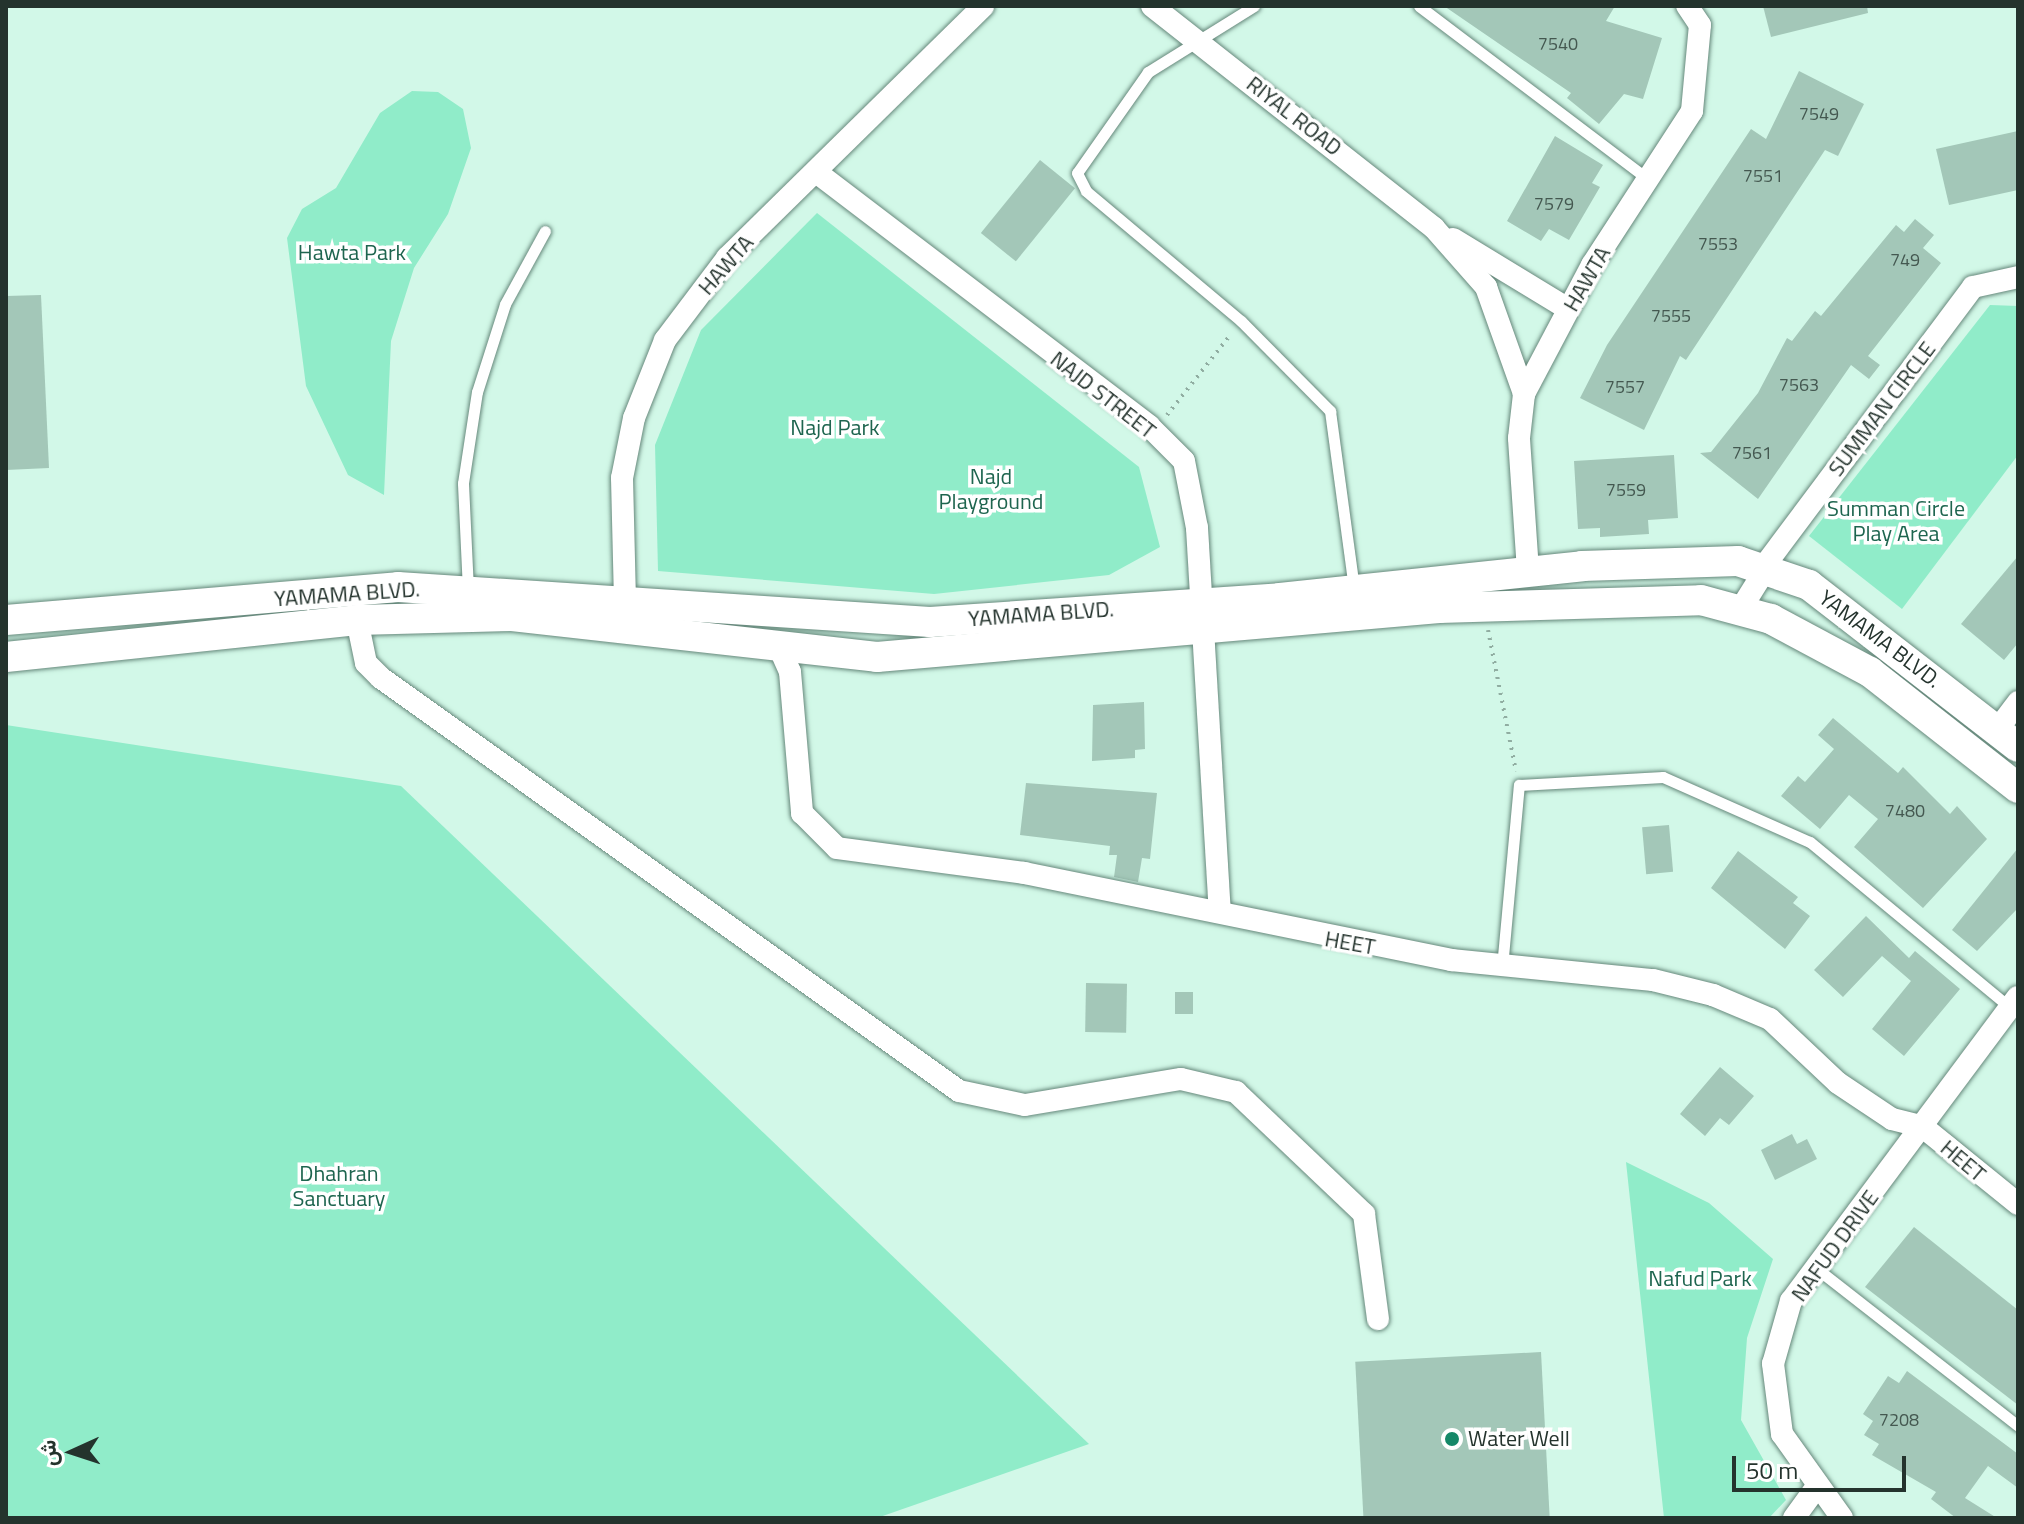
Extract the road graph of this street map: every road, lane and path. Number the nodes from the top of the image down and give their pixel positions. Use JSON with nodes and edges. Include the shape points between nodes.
{"nodes":[{"id":1,"x":983,"y":6,"type":"edge"},
{"id":2,"x":1152,"y":6,"type":"edge"},
{"id":3,"x":1254,"y":6,"type":"edge"},
{"id":4,"x":1419,"y":6,"type":"edge"},
{"id":5,"x":1687,"y":6,"type":"edge"},
{"id":6,"x":1195,"y":39,"type":"junction"},
{"id":7,"x":816,"y":172,"type":"junction"},
{"id":8,"x":1649,"y":180,"type":"junction"},
{"id":9,"x":1434,"y":228,"type":"junction"},
{"id":10,"x":545,"y":231,"type":"dead end"},
{"id":11,"x":2018,"y":277,"type":"edge"},
{"id":12,"x":1568,"y":309,"type":"junction"},
{"id":13,"x":1241,"y":321,"type":"junction"},
{"id":14,"x":1524,"y":394,"type":"junction"},
{"id":15,"x":1153,"y":432,"type":"junction"},
{"id":16,"x":1764,"y":569,"type":"junction"},
{"id":17,"x":1528,"y":571,"type":"junction"},
{"id":18,"x":1354,"y":590,"type":"junction"},
{"id":19,"x":468,"y":591,"type":"junction"},
{"id":20,"x":625,"y":601,"type":"junction"},
{"id":21,"x":1200,"y":603,"type":"junction"},
{"id":22,"x":1484,"y":608,"type":"junction"},
{"id":23,"x":1740,"y":610,"type":"junction"},
{"id":24,"x":6,"y":620,"type":"edge"},
{"id":25,"x":357,"y":620,"type":"junction"},
{"id":26,"x":1199,"y":634,"type":"junction"},
{"id":27,"x":779,"y":647,"type":"junction"},
{"id":28,"x":6,"y":657,"type":"edge"},
{"id":29,"x":2018,"y":702,"type":"edge"},
{"id":30,"x":2007,"y":738,"type":"edge"},
{"id":31,"x":1519,"y":785,"type":"junction"},
{"id":32,"x":2018,"y":788,"type":"edge"},
{"id":33,"x":1220,"y":911,"type":"junction"},
{"id":34,"x":1502,"y":967,"type":"junction"},
{"id":35,"x":2015,"y":1006,"type":"edge"},
{"id":36,"x":1923,"y":1127,"type":"junction"},
{"id":37,"x":2018,"y":1204,"type":"edge"},
{"id":38,"x":1816,"y":1268,"type":"junction"},
{"id":39,"x":1378,"y":1319,"type":"dead end"},
{"id":40,"x":2018,"y":1426,"type":"edge"},
{"id":41,"x":1816,"y":1488,"type":"junction"},
{"id":42,"x":1794,"y":1518,"type":"edge"},
{"id":43,"x":1842,"y":1518,"type":"edge"}],
"edges":[{"from":1,"to":7,"type":"street","name":"HAWTA"},
{"from":2,"to":6,"type":"street","name":"RIYAL ROAD"},
{"from":3,"to":6,"type":"lane"},
{"from":4,"to":8,"type":"lane"},
{"from":5,"to":8,"type":"street","name":"HAWTA","via":[[1700,25],[1692,111]]},
{"from":6,"to":9,"type":"street","name":"RIYAL ROAD"},
{"from":6,"to":13,"type":"lane","via":[[1148,72],[1077,173],[1086,191]]},
{"from":7,"to":15,"type":"street","name":"NAJD STREET"},
{"from":7,"to":20,"type":"street","name":"HAWTA","via":[[727,258],[665,340],[634,418],[622,478]]},
{"from":8,"to":12,"type":"street","name":"HAWTA"},
{"from":9,"to":12,"type":"street","name":"RIYAL ROAD"},
{"from":9,"to":14,"type":"street","name":"RIYAL ROAD","via":[[1486,287]]},
{"from":10,"to":19,"type":"lane","via":[[505,304],[477,392],[463,483]]},
{"from":11,"to":16,"type":"street","name":"SUMMAN CIRCLE","via":[[1973,287]]},
{"from":12,"to":14,"type":"street","name":"HAWTA"},
{"from":13,"to":15,"type":"path"},
{"from":13,"to":18,"type":"lane","via":[[1330,411]]},
{"from":14,"to":17,"type":"street","name":"HAWTA","via":[[1519,438]]},
{"from":15,"to":21,"type":"street","name":"NAJD STREET","via":[[1184,461]]},
{"from":16,"to":17,"type":"main road","name":"YAMAMA BLVD.","via":[[1738,561]]},
{"from":16,"to":23,"type":"street","name":"SUMMAN CIRCLE"},
{"from":16,"to":30,"type":"main road","name":"YAMAMA BLVD.","via":[[1809,585]]},
{"from":17,"to":18,"type":"main road","name":"YAMAMA BLVD."},
{"from":18,"to":21,"type":"main road","name":"YAMAMA BLVD."},
{"from":19,"to":20,"type":"main road","name":"YAMAMA BLVD."},
{"from":19,"to":24,"type":"main road","name":"YAMAMA BLVD.","via":[[398,587]]},
{"from":20,"to":21,"type":"main road","name":"YAMAMA BLVD.","via":[[930,622]]},
{"from":21,"to":26,"type":"street","name":"NAJD STREET"},
{"from":22,"to":23,"type":"main road","name":"YAMAMA BLVD.","via":[[1701,600]]},
{"from":22,"to":26,"type":"main road","name":"YAMAMA BLVD."},
{"from":22,"to":31,"type":"path"},
{"from":23,"to":32,"type":"main road","name":"YAMAMA BLVD.","via":[[1804,633],[1870,672]]},
{"from":25,"to":27,"type":"main road","name":"YAMAMA BLVD.","via":[[512,616]]},
{"from":25,"to":28,"type":"main road","name":"YAMAMA BLVD."},
{"from":25,"to":39,"type":"street","via":[[366,663],[381,678],[959,1091],[1025,1105],[1181,1079],[1236,1092],[1364,1214]]},
{"from":26,"to":27,"type":"main road","name":"YAMAMA BLVD.","via":[[877,657]]},
{"from":26,"to":33,"type":"street","name":"NAJD STREET"},
{"from":27,"to":33,"type":"street","name":"HEET","via":[[790,672],[802,813],[837,848],[1024,873]]},
{"from":29,"to":30,"type":"street"},
{"from":31,"to":34,"type":"lane"},
{"from":31,"to":35,"type":"lane","via":[[1663,777],[1810,842]]},
{"from":33,"to":34,"type":"street","name":"HEET","via":[[1321,938]]},
{"from":34,"to":36,"type":"street","name":"HEET","via":[[1653,980],[1713,995],[1770,1019],[1838,1083],[1892,1119]]},
{"from":35,"to":36,"type":"street","name":"NAFUD DRIVE"},
{"from":36,"to":37,"type":"street","name":"HEET"},
{"from":36,"to":38,"type":"street","name":"NAFUD DRIVE"},
{"from":38,"to":40,"type":"lane"},
{"from":38,"to":41,"type":"street","name":"NAFUD DRIVE","via":[[1791,1301],[1773,1364],[1782,1434]]},
{"from":41,"to":42,"type":"street"},
{"from":41,"to":43,"type":"street","name":"NAFUD DRIVE"}]}
